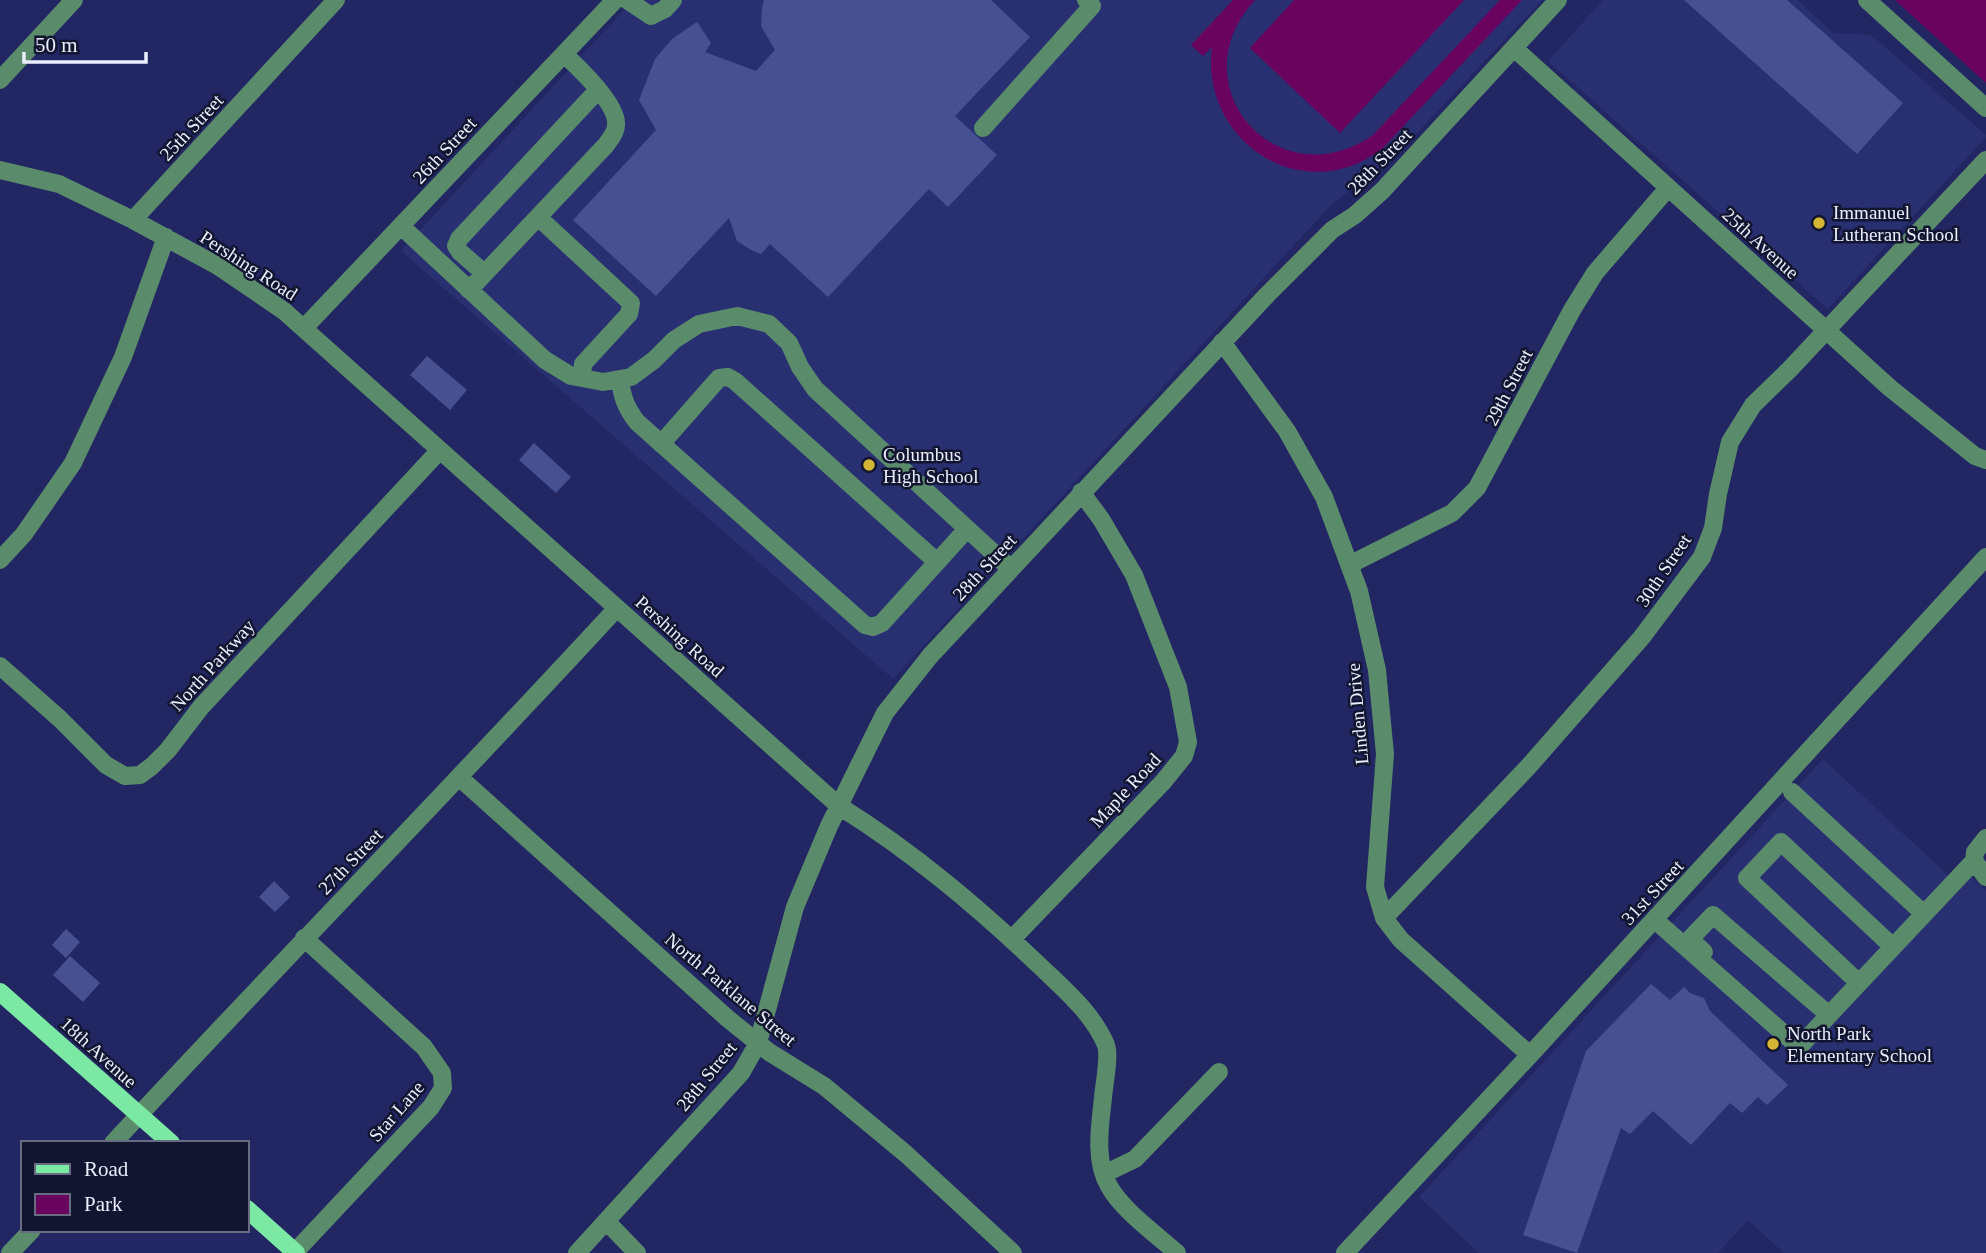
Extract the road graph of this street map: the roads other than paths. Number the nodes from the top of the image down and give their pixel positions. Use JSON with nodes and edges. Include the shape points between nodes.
{"nodes":[{"id":1,"x":74,"y":0,"type":"edge"},
{"id":2,"x":336,"y":0,"type":"edge"},
{"id":3,"x":615,"y":0,"type":"edge"},
{"id":4,"x":627,"y":0,"type":"edge"},
{"id":5,"x":673,"y":0,"type":"edge"},
{"id":6,"x":1086,"y":0,"type":"edge"},
{"id":7,"x":1558,"y":0,"type":"edge"},
{"id":8,"x":1867,"y":0,"type":"edge"},
{"id":9,"x":1514,"y":48,"type":"junction"},
{"id":10,"x":564,"y":54,"type":"junction"},
{"id":11,"x":0,"y":80,"type":"edge"},
{"id":12,"x":598,"y":90,"type":"junction"},
{"id":13,"x":1986,"y":108,"type":"edge"},
{"id":14,"x":983,"y":128,"type":"dead end"},
{"id":15,"x":1986,"y":160,"type":"edge"},
{"id":16,"x":0,"y":170,"type":"edge"},
{"id":17,"x":1668,"y":188,"type":"junction"},
{"id":18,"x":538,"y":217,"type":"junction"},
{"id":19,"x":133,"y":220,"type":"junction"},
{"id":20,"x":401,"y":226,"type":"junction"},
{"id":21,"x":166,"y":237,"type":"junction"},
{"id":22,"x":484,"y":273,"type":"junction"},
{"id":23,"x":469,"y":290,"type":"junction"},
{"id":24,"x":304,"y":328,"type":"junction"},
{"id":25,"x":1826,"y":330,"type":"junction"},
{"id":26,"x":1222,"y":342,"type":"junction"},
{"id":27,"x":582,"y":379,"type":"junction"},
{"id":28,"x":620,"y":379,"type":"junction"},
{"id":29,"x":661,"y":444,"type":"junction"},
{"id":30,"x":440,"y":450,"type":"junction"},
{"id":31,"x":1986,"y":460,"type":"edge"},
{"id":32,"x":1081,"y":492,"type":"junction"},
{"id":33,"x":967,"y":529,"type":"junction"},
{"id":34,"x":1986,"y":557,"type":"edge"},
{"id":35,"x":0,"y":560,"type":"edge"},
{"id":36,"x":937,"y":562,"type":"junction"},
{"id":37,"x":1349,"y":565,"type":"junction"},
{"id":38,"x":1011,"y":569,"type":"junction"},
{"id":39,"x":617,"y":608,"type":"junction"},
{"id":40,"x":0,"y":666,"type":"edge"},
{"id":41,"x":460,"y":778,"type":"junction"},
{"id":42,"x":1792,"y":792,"type":"dead end"},
{"id":43,"x":839,"y":806,"type":"junction"},
{"id":44,"x":1986,"y":838,"type":"edge"},
{"id":45,"x":1974,"y":861,"type":"junction"},
{"id":46,"x":1986,"y":877,"type":"edge"},
{"id":47,"x":1924,"y":914,"type":"junction"},
{"id":48,"x":1384,"y":918,"type":"junction"},
{"id":49,"x":1654,"y":920,"type":"junction"},
{"id":50,"x":304,"y":938,"type":"junction"},
{"id":51,"x":1012,"y":939,"type":"junction"},
{"id":52,"x":1893,"y":947,"type":"junction"},
{"id":53,"x":1859,"y":983,"type":"junction"},
{"id":54,"x":0,"y":992,"type":"edge"},
{"id":55,"x":1829,"y":1016,"type":"junction"},
{"id":56,"x":1787,"y":1037,"type":"junction"},
{"id":57,"x":758,"y":1043,"type":"junction"},
{"id":58,"x":1530,"y":1055,"type":"junction"},
{"id":59,"x":1219,"y":1072,"type":"dead end"},
{"id":60,"x":139,"y":1115,"type":"junction"},
{"id":61,"x":115,"y":1141,"type":"edge"},
{"id":62,"x":169,"y":1141,"type":"edge"},
{"id":63,"x":1104,"y":1174,"type":"junction"},
{"id":64,"x":248,"y":1210,"type":"edge"},
{"id":65,"x":606,"y":1221,"type":"junction"},
{"id":66,"x":30,"y":1232,"type":"edge"},
{"id":67,"x":296,"y":1252,"type":"edge"},
{"id":68,"x":10,"y":1253,"type":"edge"},
{"id":69,"x":577,"y":1253,"type":"edge"},
{"id":70,"x":637,"y":1253,"type":"edge"},
{"id":71,"x":1013,"y":1253,"type":"edge"},
{"id":72,"x":1177,"y":1253,"type":"edge"},
{"id":73,"x":1345,"y":1253,"type":"edge"}],
"edges":[{"from":1,"to":11,"type":"street"},
{"from":2,"to":19,"type":"street","name":"25th Street"},
{"from":3,"to":10,"type":"street","name":"26th Street"},
{"from":4,"to":5,"type":"street","via":[[651,16]]},
{"from":6,"to":14,"type":"street","via":[[1093,6]]},
{"from":7,"to":9,"type":"street","name":"28th Street"},
{"from":8,"to":13,"type":"street"},
{"from":9,"to":17,"type":"street","name":"25th Avenue"},
{"from":9,"to":26,"type":"street","name":"28th Street","via":[[1382,191],[1332,230]]},
{"from":10,"to":12,"type":"street"},
{"from":10,"to":20,"type":"street","name":"26th Street"},
{"from":12,"to":18,"type":"street","via":[[616,117],[617,129]]},
{"from":12,"to":22,"type":"street","via":[[459,239],[456,246],[460,252]]},
{"from":15,"to":25,"type":"street","name":"30th Street"},
{"from":16,"to":19,"type":"street","name":"Pershing Road","via":[[59,184]]},
{"from":17,"to":25,"type":"street","name":"25th Avenue"},
{"from":17,"to":37,"type":"street","name":"29th Street","via":[[1595,273],[1477,488],[1452,513]]},
{"from":18,"to":22,"type":"street"},
{"from":18,"to":27,"type":"street","via":[[631,303],[629,314],[583,364]]},
{"from":19,"to":21,"type":"street","name":"Pershing Road"},
{"from":20,"to":23,"type":"street"},
{"from":20,"to":24,"type":"street","name":"26th Street"},
{"from":21,"to":24,"type":"street","name":"Pershing Road","via":[[218,266]]},
{"from":21,"to":35,"type":"street","via":[[123,357],[73,463],[24,534]]},
{"from":22,"to":23,"type":"street"},
{"from":23,"to":27,"type":"street","via":[[545,360]]},
{"from":24,"to":30,"type":"street","name":"Pershing Road"},
{"from":25,"to":31,"type":"street","name":"25th Avenue","via":[[1890,388]]},
{"from":25,"to":48,"type":"street","name":"30th Street","via":[[1753,405],[1730,442],[1713,528],[1702,557],[1650,627],[1529,766]]},
{"from":26,"to":32,"type":"street","name":"28th Street"},
{"from":26,"to":37,"type":"street","name":"Linden Drive","via":[[1287,431],[1324,497]]},
{"from":27,"to":28,"type":"street"},
{"from":28,"to":29,"type":"street","via":[[627,410]]},
{"from":28,"to":33,"type":"street","via":[[631,377],[699,324],[737,316],[769,324],[789,343],[815,389]]},
{"from":29,"to":36,"type":"street","via":[[865,625],[873,628],[882,623]]},
{"from":29,"to":36,"type":"street","via":[[719,379],[728,377]]},
{"from":30,"to":39,"type":"street","name":"Pershing Road"},
{"from":30,"to":40,"type":"street","name":"North Parkway","via":[[196,712],[168,750],[140,775],[124,776],[106,765]]},
{"from":32,"to":38,"type":"street","name":"28th Street"},
{"from":32,"to":51,"type":"street","name":"Maple Road","via":[[1134,575],[1178,687],[1188,742],[1184,756],[1163,782]]},
{"from":33,"to":36,"type":"street"},
{"from":33,"to":38,"type":"street"},
{"from":34,"to":49,"type":"street","name":"31st Street"},
{"from":37,"to":48,"type":"street","name":"Linden Drive","via":[[1378,682],[1385,754],[1374,887]]},
{"from":38,"to":43,"type":"street","name":"28th Street","via":[[930,656],[885,713]]},
{"from":39,"to":41,"type":"street","name":"27th Street"},
{"from":39,"to":43,"type":"street","name":"Pershing Road"},
{"from":41,"to":50,"type":"street","name":"27th Street"},
{"from":41,"to":57,"type":"street","name":"North Parklane Street"},
{"from":42,"to":47,"type":"street"},
{"from":43,"to":51,"type":"street","name":"Pershing Road","via":[[915,857]]},
{"from":43,"to":57,"type":"street","name":"28th Street","via":[[795,907]]},
{"from":44,"to":45,"type":"street"},
{"from":45,"to":46,"type":"street"},
{"from":45,"to":47,"type":"street"},
{"from":47,"to":52,"type":"street"},
{"from":48,"to":58,"type":"street","name":"Linden Drive","via":[[1401,940]]},
{"from":49,"to":56,"type":"street"},
{"from":49,"to":58,"type":"street","name":"31st Street"},
{"from":50,"to":60,"type":"street","name":"27th Street"},
{"from":50,"to":67,"type":"street","name":"Star Lane","via":[[424,1047],[442,1073],[443,1088],[431,1107]]},
{"from":51,"to":63,"type":"street","name":"Pershing Road","via":[[1077,1002],[1108,1049],[1100,1134]]},
{"from":52,"to":53,"type":"street"},
{"from":52,"to":53,"type":"street","via":[[1782,842],[1747,878]]},
{"from":53,"to":55,"type":"street"},
{"from":54,"to":60,"type":"main road","name":"18th Avenue"},
{"from":55,"to":56,"type":"street","via":[[1799,1047]]},
{"from":55,"to":56,"type":"street","via":[[1713,915],[1690,939],[1791,1033]]},
{"from":57,"to":65,"type":"street","name":"28th Street","via":[[741,1073]]},
{"from":57,"to":71,"type":"street","name":"North Parklane Street","via":[[824,1086],[896,1145]]},
{"from":58,"to":73,"type":"street","name":"31st Street"},
{"from":59,"to":63,"type":"street","via":[[1135,1159]]},
{"from":60,"to":61,"type":"street","name":"27th Street"},
{"from":60,"to":62,"type":"main road","name":"18th Avenue"},
{"from":63,"to":72,"type":"street","name":"Pershing Road","via":[[1123,1204]]},
{"from":64,"to":67,"type":"main road"},
{"from":65,"to":69,"type":"street","name":"28th Street"},
{"from":65,"to":70,"type":"street"},
{"from":66,"to":68,"type":"street"}]}
